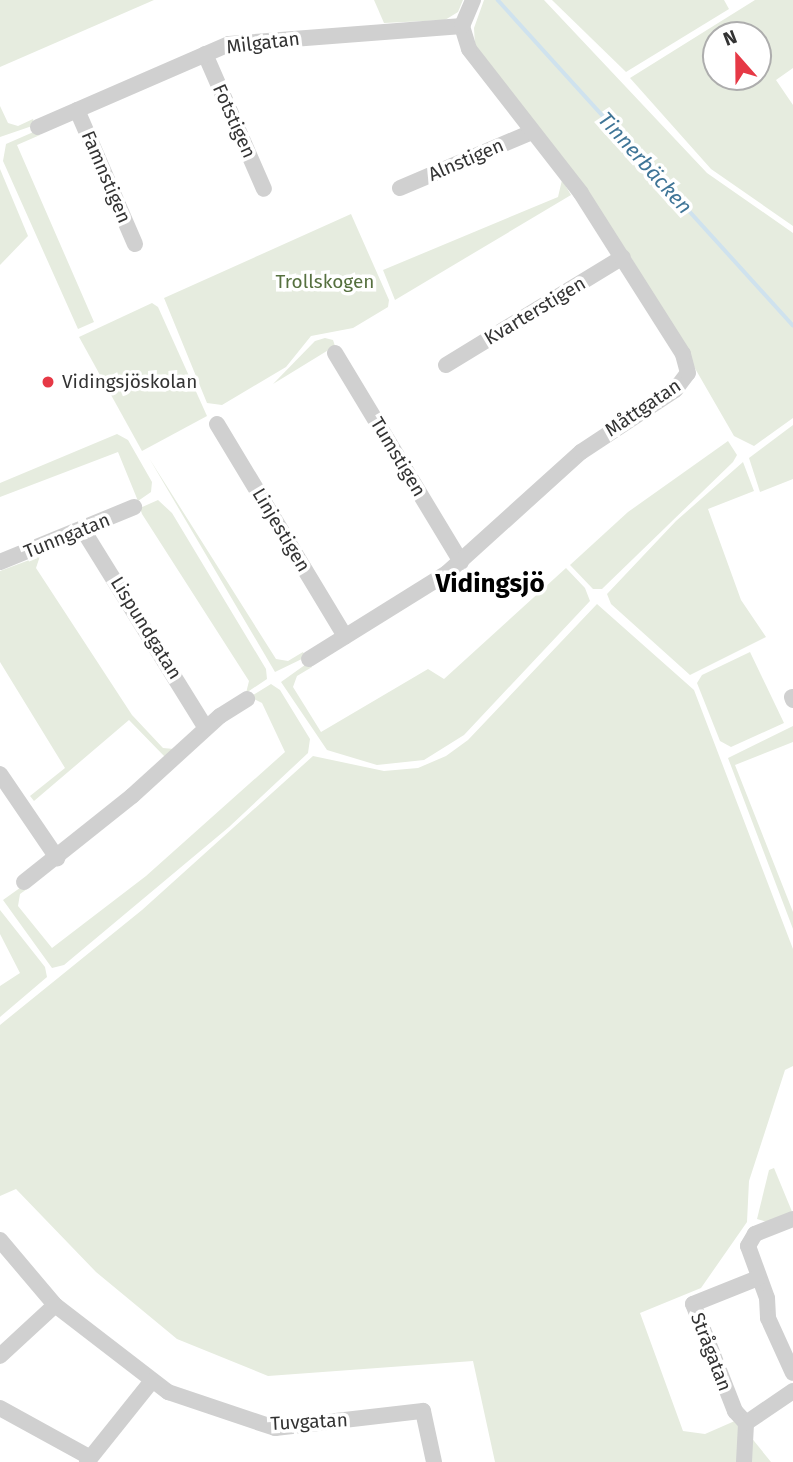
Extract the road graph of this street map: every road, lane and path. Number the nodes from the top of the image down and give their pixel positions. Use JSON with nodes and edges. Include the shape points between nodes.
{"nodes":[{"id":1,"x":474,"y":0,"type":"edge"},
{"id":2,"x":462,"y":26,"type":"junction"},
{"id":3,"x":205,"y":54,"type":"junction"},
{"id":4,"x":77,"y":110,"type":"junction"},
{"id":5,"x":38,"y":127,"type":"dead end"},
{"id":6,"x":532,"y":132,"type":"junction"},
{"id":7,"x":400,"y":188,"type":"dead end"},
{"id":8,"x":264,"y":189,"type":"dead end"},
{"id":9,"x":135,"y":244,"type":"dead end"},
{"id":10,"x":623,"y":257,"type":"junction"},
{"id":11,"x":335,"y":353,"type":"dead end"},
{"id":12,"x":446,"y":365,"type":"dead end"},
{"id":13,"x":217,"y":424,"type":"dead end"},
{"id":14,"x":134,"y":507,"type":"dead end"},
{"id":15,"x":83,"y":530,"type":"junction"},
{"id":16,"x":0,"y":562,"type":"edge"},
{"id":17,"x":461,"y":562,"type":"junction"},
{"id":18,"x":345,"y":636,"type":"junction"},
{"id":19,"x":309,"y":659,"type":"dead end"},
{"id":20,"x":247,"y":699,"type":"dead end"},
{"id":21,"x":206,"y":728,"type":"junction"},
{"id":22,"x":0,"y":774,"type":"edge"},
{"id":23,"x":57,"y":858,"type":"junction"},
{"id":24,"x":24,"y":882,"type":"dead end"},
{"id":25,"x":793,"y":1219,"type":"edge"},
{"id":26,"x":0,"y":1240,"type":"edge"},
{"id":27,"x":758,"y":1278,"type":"junction"},
{"id":28,"x":55,"y":1306,"type":"junction"},
{"id":29,"x":0,"y":1356,"type":"edge"},
{"id":30,"x":793,"y":1373,"type":"edge"},
{"id":31,"x":152,"y":1381,"type":"junction"},
{"id":32,"x":793,"y":1391,"type":"edge"},
{"id":33,"x":0,"y":1408,"type":"edge"},
{"id":34,"x":746,"y":1423,"type":"junction"},
{"id":35,"x":88,"y":1460,"type":"edge"},
{"id":36,"x":434,"y":1462,"type":"edge"},
{"id":37,"x":744,"y":1462,"type":"edge"}],
"edges":[{"from":1,"to":2,"type":"street"},
{"from":2,"to":3,"type":"street","name":"Milgatan","via":[[229,44]]},
{"from":2,"to":6,"type":"street","name":"Måttgatan","via":[[469,49]]},
{"from":3,"to":4,"type":"street","name":"Milgatan"},
{"from":3,"to":8,"type":"street","name":"Fotstigen"},
{"from":4,"to":5,"type":"street","name":"Milgatan"},
{"from":4,"to":9,"type":"street","name":"Famnstigen"},
{"from":6,"to":7,"type":"street","name":"Alnstigen"},
{"from":6,"to":10,"type":"street","name":"Måttgatan"},
{"from":10,"to":12,"type":"street","name":"Kvarterstigen"},
{"from":10,"to":17,"type":"street","name":"Måttgatan","via":[[683,354],[686,380],[593,442]]},
{"from":11,"to":17,"type":"street","name":"Tumstigen"},
{"from":13,"to":18,"type":"street","name":"Linjestigen"},
{"from":14,"to":15,"type":"street","name":"Tunngatan"},
{"from":15,"to":16,"type":"street","name":"Tunngatan"},
{"from":15,"to":21,"type":"street","name":"Lispundgatan"},
{"from":17,"to":18,"type":"street","name":"Måttgatan"},
{"from":18,"to":19,"type":"street","name":"Måttgatan"},
{"from":20,"to":21,"type":"street"},
{"from":21,"to":23,"type":"street"},
{"from":22,"to":23,"type":"street"},
{"from":23,"to":24,"type":"street"},
{"from":25,"to":27,"type":"street","via":[[751,1239],[748,1253]]},
{"from":26,"to":28,"type":"street","name":"Tuvgatan"},
{"from":27,"to":30,"type":"street","via":[[767,1298],[768,1318]]},
{"from":27,"to":34,"type":"street","name":"Strågatan","via":[[693,1304],[735,1411]]},
{"from":28,"to":29,"type":"street"},
{"from":28,"to":31,"type":"street","name":"Tuvgatan"},
{"from":31,"to":35,"type":"street"},
{"from":31,"to":36,"type":"street","name":"Tuvgatan","via":[[168,1392],[275,1428],[423,1411]]},
{"from":32,"to":34,"type":"street"},
{"from":33,"to":35,"type":"street"},
{"from":34,"to":37,"type":"street"}]}
